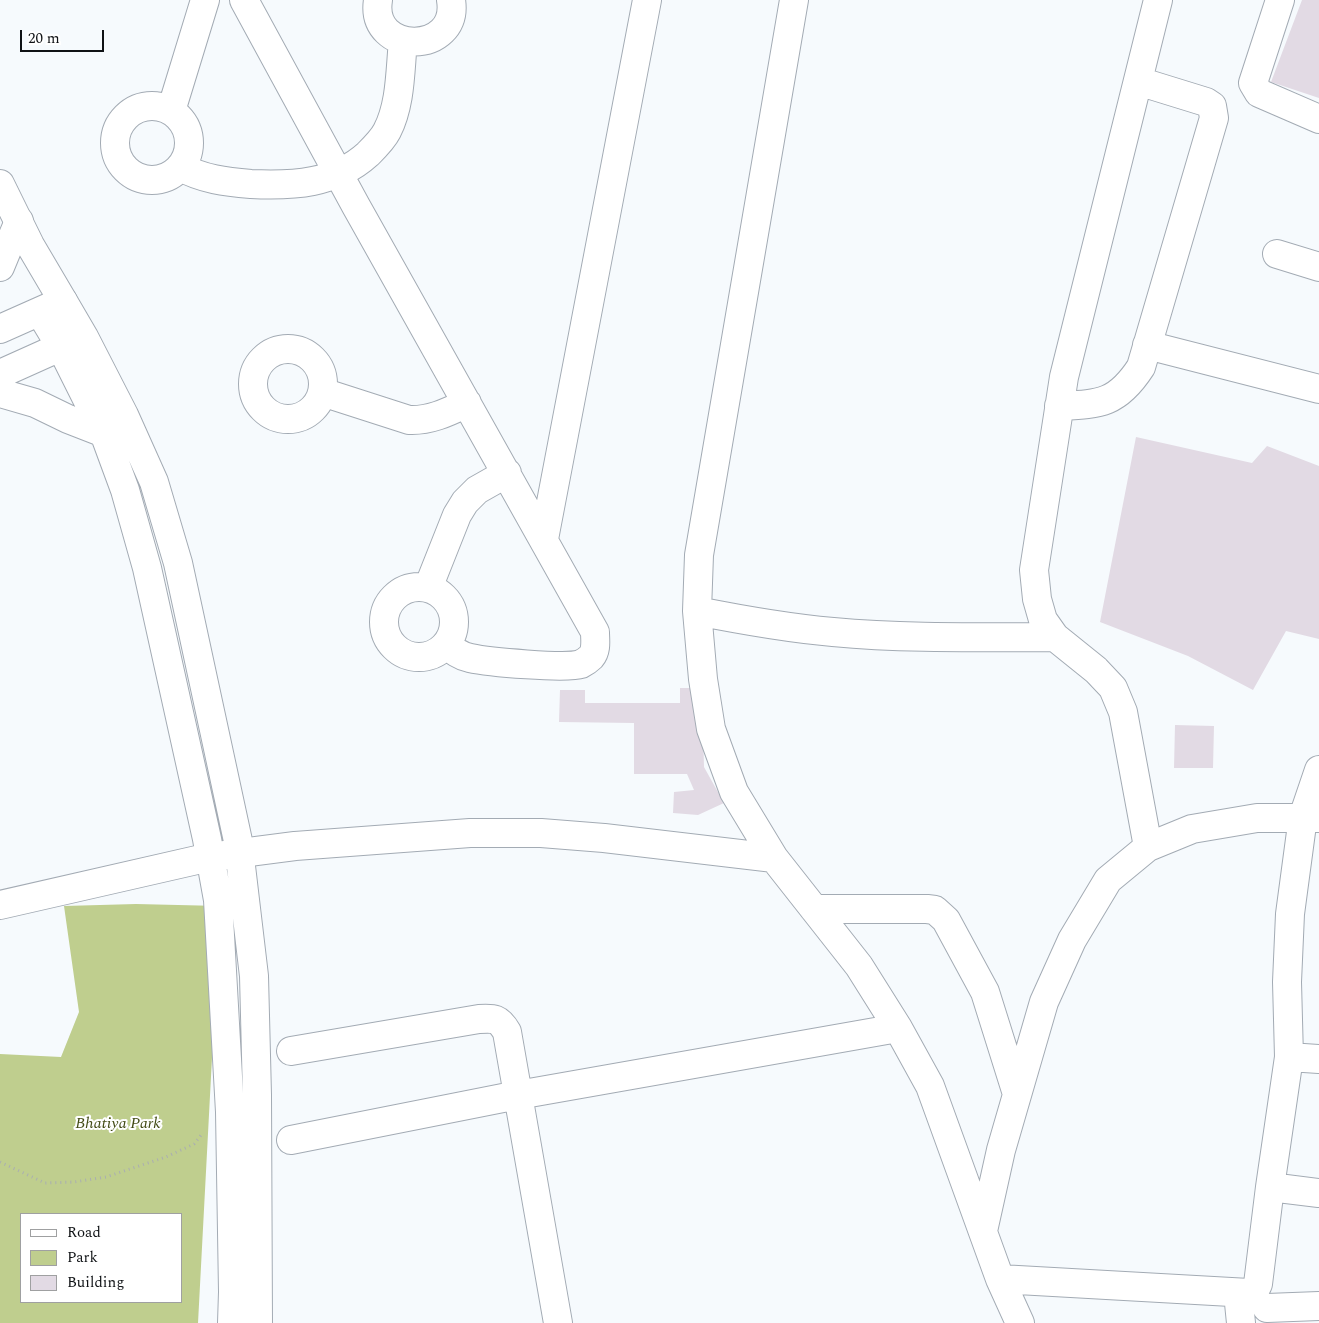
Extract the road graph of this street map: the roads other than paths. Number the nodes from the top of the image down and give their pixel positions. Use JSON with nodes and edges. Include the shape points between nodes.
{"nodes":[{"id":1,"x":205,"y":0,"type":"edge"},
{"id":2,"x":244,"y":0,"type":"edge"},
{"id":3,"x":378,"y":0,"type":"edge"},
{"id":4,"x":451,"y":0,"type":"edge"},
{"id":5,"x":647,"y":0,"type":"edge"},
{"id":6,"x":794,"y":0,"type":"edge"},
{"id":7,"x":1158,"y":0,"type":"edge"},
{"id":8,"x":1280,"y":0,"type":"edge"},
{"id":9,"x":403,"y":41,"type":"junction"},
{"id":10,"x":1138,"y":81,"type":"junction"},
{"id":11,"x":171,"y":111,"type":"junction"},
{"id":12,"x":1319,"y":119,"type":"edge"},
{"id":13,"x":181,"y":167,"type":"junction"},
{"id":14,"x":338,"y":174,"type":"junction"},
{"id":15,"x":0,"y":184,"type":"edge"},
{"id":16,"x":25,"y":233,"type":"junction"},
{"id":17,"x":1278,"y":254,"type":"dead end"},
{"id":18,"x":1319,"y":266,"type":"edge"},
{"id":19,"x":0,"y":267,"type":"edge"},
{"id":20,"x":52,"y":306,"type":"junction"},
{"id":21,"x":0,"y":329,"type":"edge"},
{"id":22,"x":72,"y":342,"type":"junction"},
{"id":23,"x":1147,"y":345,"type":"junction"},
{"id":24,"x":0,"y":374,"type":"edge"},
{"id":25,"x":1319,"y":389,"type":"edge"},
{"id":26,"x":322,"y":392,"type":"dead end"},
{"id":27,"x":0,"y":393,"type":"edge"},
{"id":28,"x":467,"y":403,"type":"junction"},
{"id":29,"x":1059,"y":406,"type":"junction"},
{"id":30,"x":104,"y":433,"type":"junction"},
{"id":31,"x":506,"y":473,"type":"junction"},
{"id":32,"x":544,"y":539,"type":"junction"},
{"id":33,"x":428,"y":588,"type":"junction"},
{"id":34,"x":697,"y":612,"type":"junction"},
{"id":35,"x":1055,"y":637,"type":"junction"},
{"id":36,"x":446,"y":645,"type":"junction"},
{"id":37,"x":1319,"y":770,"type":"edge"},
{"id":38,"x":1311,"y":818,"type":"edge"},
{"id":39,"x":1148,"y":847,"type":"junction"},
{"id":40,"x":239,"y":853,"type":"junction"},
{"id":41,"x":210,"y":858,"type":"junction"},
{"id":42,"x":774,"y":858,"type":"junction"},
{"id":43,"x":0,"y":905,"type":"edge"},
{"id":44,"x":814,"y":909,"type":"junction"},
{"id":45,"x":898,"y":1028,"type":"junction"},
{"id":46,"x":292,"y":1051,"type":"dead end"},
{"id":47,"x":1288,"y":1057,"type":"junction"},
{"id":48,"x":1319,"y":1059,"type":"edge"},
{"id":49,"x":1017,"y":1094,"type":"junction"},
{"id":50,"x":518,"y":1095,"type":"junction"},
{"id":51,"x":291,"y":1140,"type":"dead end"},
{"id":52,"x":1270,"y":1187,"type":"junction"},
{"id":53,"x":1319,"y":1193,"type":"edge"},
{"id":54,"x":983,"y":1231,"type":"junction"},
{"id":55,"x":1000,"y":1279,"type":"junction"},
{"id":56,"x":1238,"y":1293,"type":"junction"},
{"id":57,"x":1319,"y":1306,"type":"edge"},
{"id":58,"x":1267,"y":1308,"type":"dead end"},
{"id":59,"x":232,"y":1323,"type":"edge"},
{"id":60,"x":258,"y":1323,"type":"edge"},
{"id":61,"x":558,"y":1323,"type":"edge"},
{"id":62,"x":1020,"y":1323,"type":"edge"},
{"id":63,"x":1241,"y":1323,"type":"edge"}],
"edges":[{"from":1,"to":11,"type":"street"},
{"from":2,"to":14,"type":"street"},
{"from":3,"to":9,"type":"street","via":[[379,17],[384,28]]},
{"from":4,"to":9,"type":"street","via":[[450,16],[437,35],[427,41]]},
{"from":5,"to":32,"type":"street"},
{"from":6,"to":34,"type":"street","via":[[699,555]]},
{"from":7,"to":10,"type":"street"},
{"from":8,"to":12,"type":"street","via":[[1253,83],[1259,94]]},
{"from":9,"to":14,"type":"street","via":[[396,105],[388,131],[358,163]]},
{"from":10,"to":23,"type":"street","via":[[1206,102],[1214,112]]},
{"from":10,"to":29,"type":"street"},
{"from":11,"to":13,"type":"street","via":[[184,124],[190,143],[188,156]]},
{"from":11,"to":13,"type":"street","via":[[148,106],[127,115],[115,135],[115,147],[124,169],[147,181],[172,176]]},
{"from":13,"to":14,"type":"street","via":[[212,179],[268,185],[304,183]]},
{"from":14,"to":28,"type":"street"},
{"from":15,"to":16,"type":"street"},
{"from":16,"to":19,"type":"street"},
{"from":16,"to":20,"type":"street"},
{"from":17,"to":18,"type":"street"},
{"from":20,"to":21,"type":"street"},
{"from":20,"to":22,"type":"street"},
{"from":22,"to":24,"type":"street"},
{"from":22,"to":30,"type":"street"},
{"from":22,"to":40,"type":"street","via":[[124,415],[154,482],[178,563]]},
{"from":23,"to":25,"type":"street"},
{"from":23,"to":29,"type":"street","via":[[1141,367],[1119,393],[1096,404]]},
{"from":26,"to":28,"type":"street","via":[[409,420],[423,421]]},
{"from":27,"to":30,"type":"street","via":[[35,403]]},
{"from":28,"to":31,"type":"street"},
{"from":29,"to":35,"type":"street","via":[[1034,570],[1043,620]]},
{"from":30,"to":41,"type":"street","via":[[125,490],[147,568]]},
{"from":31,"to":32,"type":"street"},
{"from":31,"to":33,"type":"street","via":[[464,502]]},
{"from":32,"to":36,"type":"street","via":[[595,632],[596,647],[591,657],[581,664],[568,665],[493,661],[469,658]]},
{"from":33,"to":36,"type":"street","via":[[448,601],[453,612],[452,635]]},
{"from":33,"to":36,"type":"street","via":[[416,587],[394,596],[383,617],[384,629],[388,640],[404,655],[427,657]]},
{"from":34,"to":35,"type":"street","via":[[833,632]]},
{"from":34,"to":42,"type":"street","via":[[711,729],[734,792]]},
{"from":35,"to":39,"type":"street","via":[[1113,688],[1123,712]]},
{"from":37,"to":38,"type":"street"},
{"from":38,"to":39,"type":"street","via":[[1257,818],[1192,829]]},
{"from":38,"to":47,"type":"street","via":[[1290,914]]},
{"from":39,"to":49,"type":"street","via":[[1108,880],[1072,940],[1044,1002]]},
{"from":40,"to":41,"type":"street"},
{"from":40,"to":42,"type":"street","via":[[380,839],[541,834]]},
{"from":40,"to":60,"type":"street","via":[[254,976]]},
{"from":41,"to":43,"type":"street"},
{"from":41,"to":59,"type":"street","via":[[218,900],[230,1112]]},
{"from":42,"to":44,"type":"street"},
{"from":44,"to":45,"type":"street","via":[[859,966]]},
{"from":44,"to":49,"type":"street","via":[[927,909],[941,914],[984,992]]},
{"from":45,"to":50,"type":"street"},
{"from":45,"to":54,"type":"street","via":[[930,1086]]},
{"from":46,"to":50,"type":"street","via":[[490,1018],[501,1022],[507,1032]]},
{"from":47,"to":48,"type":"street"},
{"from":47,"to":52,"type":"street"},
{"from":49,"to":54,"type":"street"},
{"from":50,"to":51,"type":"street"},
{"from":50,"to":61,"type":"street"},
{"from":52,"to":53,"type":"street"},
{"from":52,"to":56,"type":"street","via":[[1258,1284],[1249,1293]]},
{"from":54,"to":55,"type":"street"},
{"from":55,"to":56,"type":"street"},
{"from":55,"to":62,"type":"street"},
{"from":56,"to":63,"type":"street"},
{"from":57,"to":58,"type":"street"}]}
